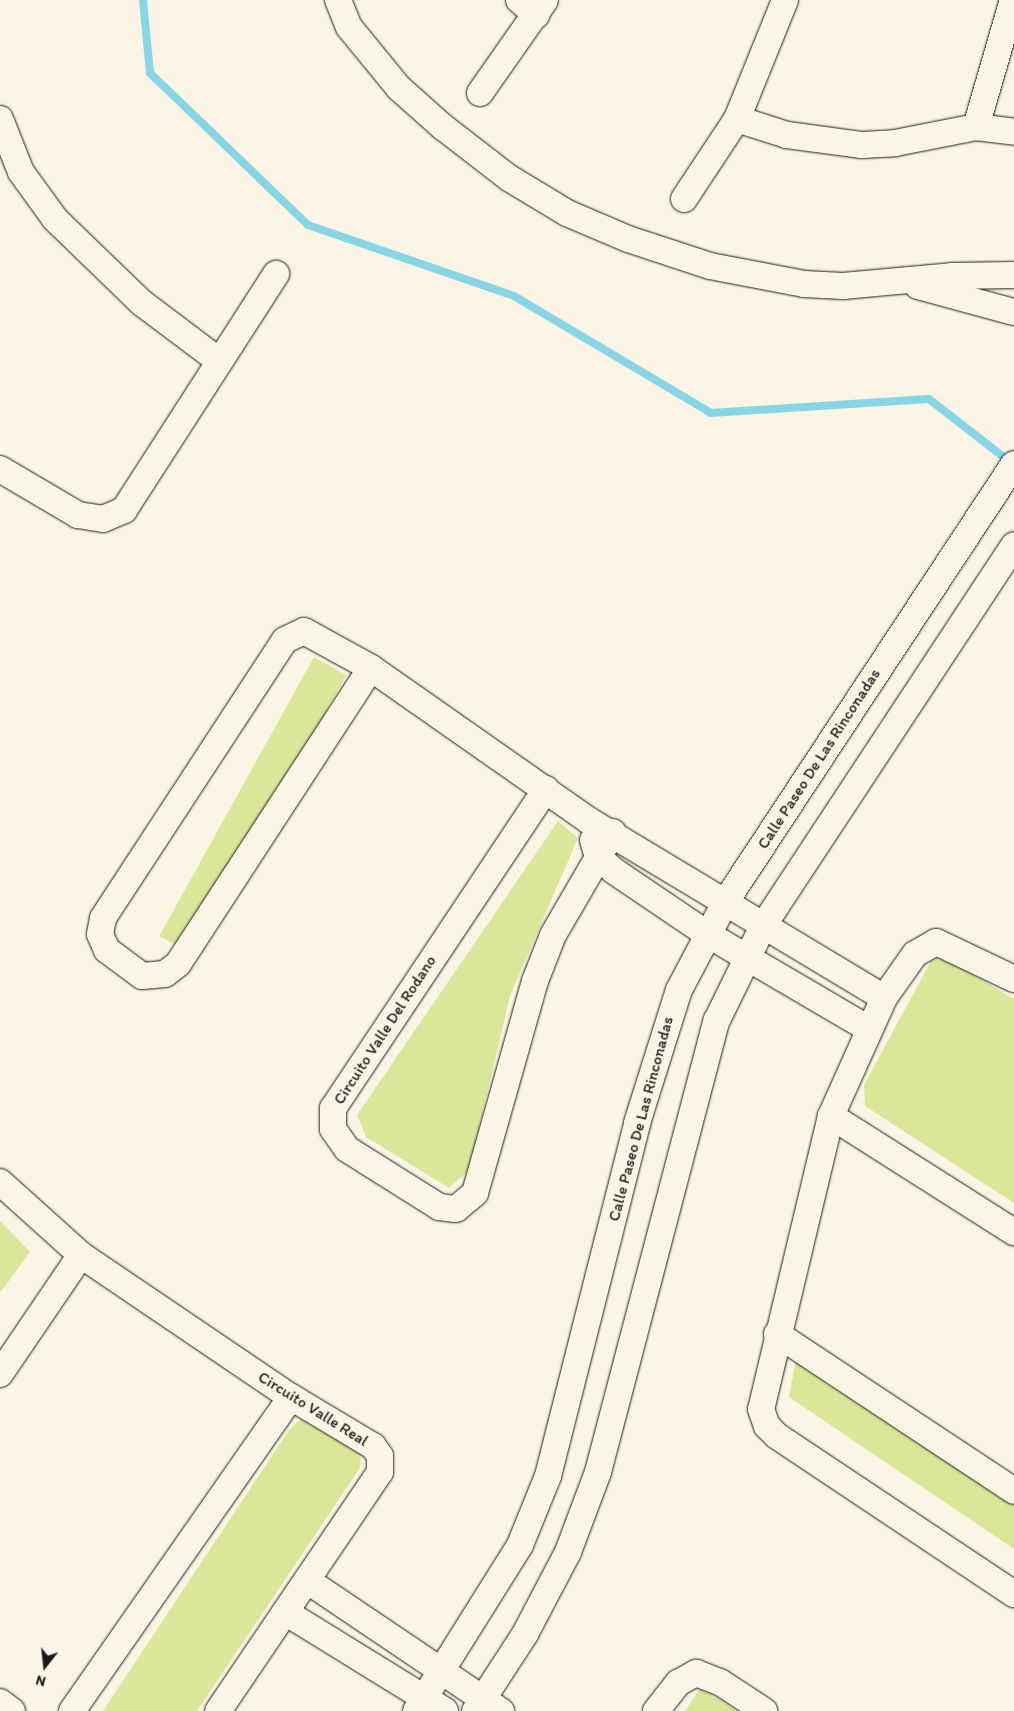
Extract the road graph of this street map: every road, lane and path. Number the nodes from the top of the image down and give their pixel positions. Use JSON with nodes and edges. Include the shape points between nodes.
{"nodes":[{"id":1,"x":785,"y":0,"type":"edge"},
{"id":2,"x":1013,"y":0,"type":"edge"},
{"id":3,"x":338,"y":1,"type":"edge"},
{"id":4,"x":533,"y":5,"type":"edge"},
{"id":5,"x":480,"y":93,"type":"dead end"},
{"id":6,"x":0,"y":119,"type":"edge"},
{"id":7,"x":737,"y":119,"type":"junction"},
{"id":8,"x":976,"y":127,"type":"junction"},
{"id":9,"x":1014,"y":132,"type":"edge"},
{"id":10,"x":10,"y":169,"type":"edge"},
{"id":11,"x":684,"y":199,"type":"dead end"},
{"id":12,"x":276,"y":274,"type":"dead end"},
{"id":13,"x":1014,"y":275,"type":"edge"},
{"id":14,"x":903,"y":282,"type":"junction"},
{"id":15,"x":1014,"y":312,"type":"edge"},
{"id":16,"x":218,"y":360,"type":"junction"},
{"id":17,"x":1014,"y":464,"type":"edge"},
{"id":18,"x":0,"y":469,"type":"edge"},
{"id":19,"x":1014,"y":545,"type":"edge"},
{"id":20,"x":371,"y":668,"type":"junction"},
{"id":21,"x":546,"y":789,"type":"junction"},
{"id":22,"x":588,"y":820,"type":"junction"},
{"id":23,"x":613,"y":832,"type":"junction"},
{"id":24,"x":598,"y":857,"type":"junction"},
{"id":25,"x":726,"y":901,"type":"junction"},
{"id":26,"x":763,"y":926,"type":"junction"},
{"id":27,"x":707,"y":934,"type":"junction"},
{"id":28,"x":748,"y":955,"type":"junction"},
{"id":29,"x":1014,"y":979,"type":"edge"},
{"id":30,"x":884,"y":998,"type":"junction"},
{"id":31,"x":869,"y":1029,"type":"junction"},
{"id":32,"x":831,"y":1116,"type":"junction"},
{"id":33,"x":0,"y":1182,"type":"edge"},
{"id":34,"x":1014,"y":1232,"type":"edge"},
{"id":35,"x":80,"y":1255,"type":"junction"},
{"id":36,"x":777,"y":1334,"type":"junction"},
{"id":37,"x":0,"y":1374,"type":"edge"},
{"id":38,"x":291,"y":1397,"type":"junction"},
{"id":39,"x":1014,"y":1492,"type":"edge"},
{"id":40,"x":308,"y":1581,"type":"junction"},
{"id":41,"x":1014,"y":1594,"type":"edge"},
{"id":42,"x":286,"y":1612,"type":"junction"},
{"id":43,"x":375,"y":1625,"type":"junction"},
{"id":44,"x":356,"y":1655,"type":"junction"},
{"id":45,"x":445,"y":1670,"type":"junction"},
{"id":46,"x":0,"y":1702,"type":"edge"},
{"id":47,"x":429,"y":1706,"type":"edge"},
{"id":48,"x":487,"y":1707,"type":"edge"},
{"id":49,"x":12,"y":1711,"type":"edge"},
{"id":50,"x":72,"y":1711,"type":"edge"},
{"id":51,"x":218,"y":1711,"type":"edge"},
{"id":52,"x":656,"y":1711,"type":"edge"},
{"id":53,"x":764,"y":1711,"type":"edge"}],
"edges":[{"from":1,"to":7,"type":"street"},
{"from":2,"to":8,"type":"street"},
{"from":3,"to":14,"type":"street","via":[[348,27],[399,88],[510,178],[567,213],[710,266],[761,277],[843,286]]},
{"from":4,"to":5,"type":"street"},
{"from":6,"to":10,"type":"street"},
{"from":7,"to":8,"type":"street","via":[[786,135],[862,145],[895,143]]},
{"from":7,"to":11,"type":"street"},
{"from":8,"to":9,"type":"street"},
{"from":10,"to":16,"type":"street","via":[[99,264]]},
{"from":12,"to":16,"type":"street"},
{"from":13,"to":14,"type":"street","via":[[952,276]]},
{"from":14,"to":15,"type":"street"},
{"from":16,"to":18,"type":"street","via":[[124,510],[113,517],[78,515]]},
{"from":17,"to":25,"type":"street","name":"Calle Paseo De Las Rinconadas"},
{"from":19,"to":26,"type":"street"},
{"from":20,"to":20,"type":"street","via":[[178,964],[165,974],[142,976],[106,950],[100,934],[103,918],[285,640],[295,633],[313,633]]},
{"from":20,"to":21,"type":"street"},
{"from":21,"to":22,"type":"street"},
{"from":21,"to":24,"type":"street","name":"Circuito Valle Del Rodano","via":[[336,1102],[333,1129],[347,1149],[440,1207],[456,1209],[468,1203],[477,1186],[535,981],[553,935]]},
{"from":22,"to":23,"type":"street"},
{"from":22,"to":24,"type":"street"},
{"from":23,"to":24,"type":"street","name":"Circuito Valle Del Rodano"},
{"from":23,"to":25,"type":"street"},
{"from":24,"to":27,"type":"street"},
{"from":25,"to":26,"type":"street"},
{"from":25,"to":27,"type":"street","name":"Calle Paseo De Las Rinconadas"},
{"from":26,"to":28,"type":"street"},
{"from":26,"to":30,"type":"street"},
{"from":27,"to":28,"type":"street"},
{"from":27,"to":45,"type":"street","name":"Calle Paseo De Las Rinconadas","via":[[662,1036],[548,1476],[520,1545]]},
{"from":28,"to":31,"type":"street"},
{"from":28,"to":48,"type":"street","via":[[717,1020],[685,1129],[598,1472],[568,1552]]},
{"from":29,"to":30,"type":"street","via":[[936,942],[914,954]]},
{"from":30,"to":31,"type":"street"},
{"from":31,"to":32,"type":"street"},
{"from":32,"to":34,"type":"street"},
{"from":32,"to":36,"type":"street"},
{"from":33,"to":35,"type":"street","name":"Circuito Valle Real"},
{"from":35,"to":37,"type":"street"},
{"from":35,"to":38,"type":"street","name":"Circuito Valle Real"},
{"from":36,"to":39,"type":"street"},
{"from":36,"to":41,"type":"street","via":[[761,1399],[764,1419],[771,1431]]},
{"from":38,"to":40,"type":"street","name":"Circuito Valle Real","via":[[373,1446],[382,1461],[380,1472]]},
{"from":38,"to":50,"type":"street"},
{"from":40,"to":42,"type":"street","name":"Circuito Valle Real"},
{"from":40,"to":43,"type":"street"},
{"from":42,"to":44,"type":"street"},
{"from":42,"to":51,"type":"street","name":"Circuito Valle Real"},
{"from":43,"to":44,"type":"street"},
{"from":43,"to":45,"type":"street"},
{"from":44,"to":47,"type":"street"},
{"from":45,"to":47,"type":"street","name":"Calle Paseo De Las Rinconadas"},
{"from":45,"to":48,"type":"street"},
{"from":46,"to":49,"type":"street"},
{"from":52,"to":53,"type":"street","via":[[678,1683],[696,1673],[720,1682]]}]}
